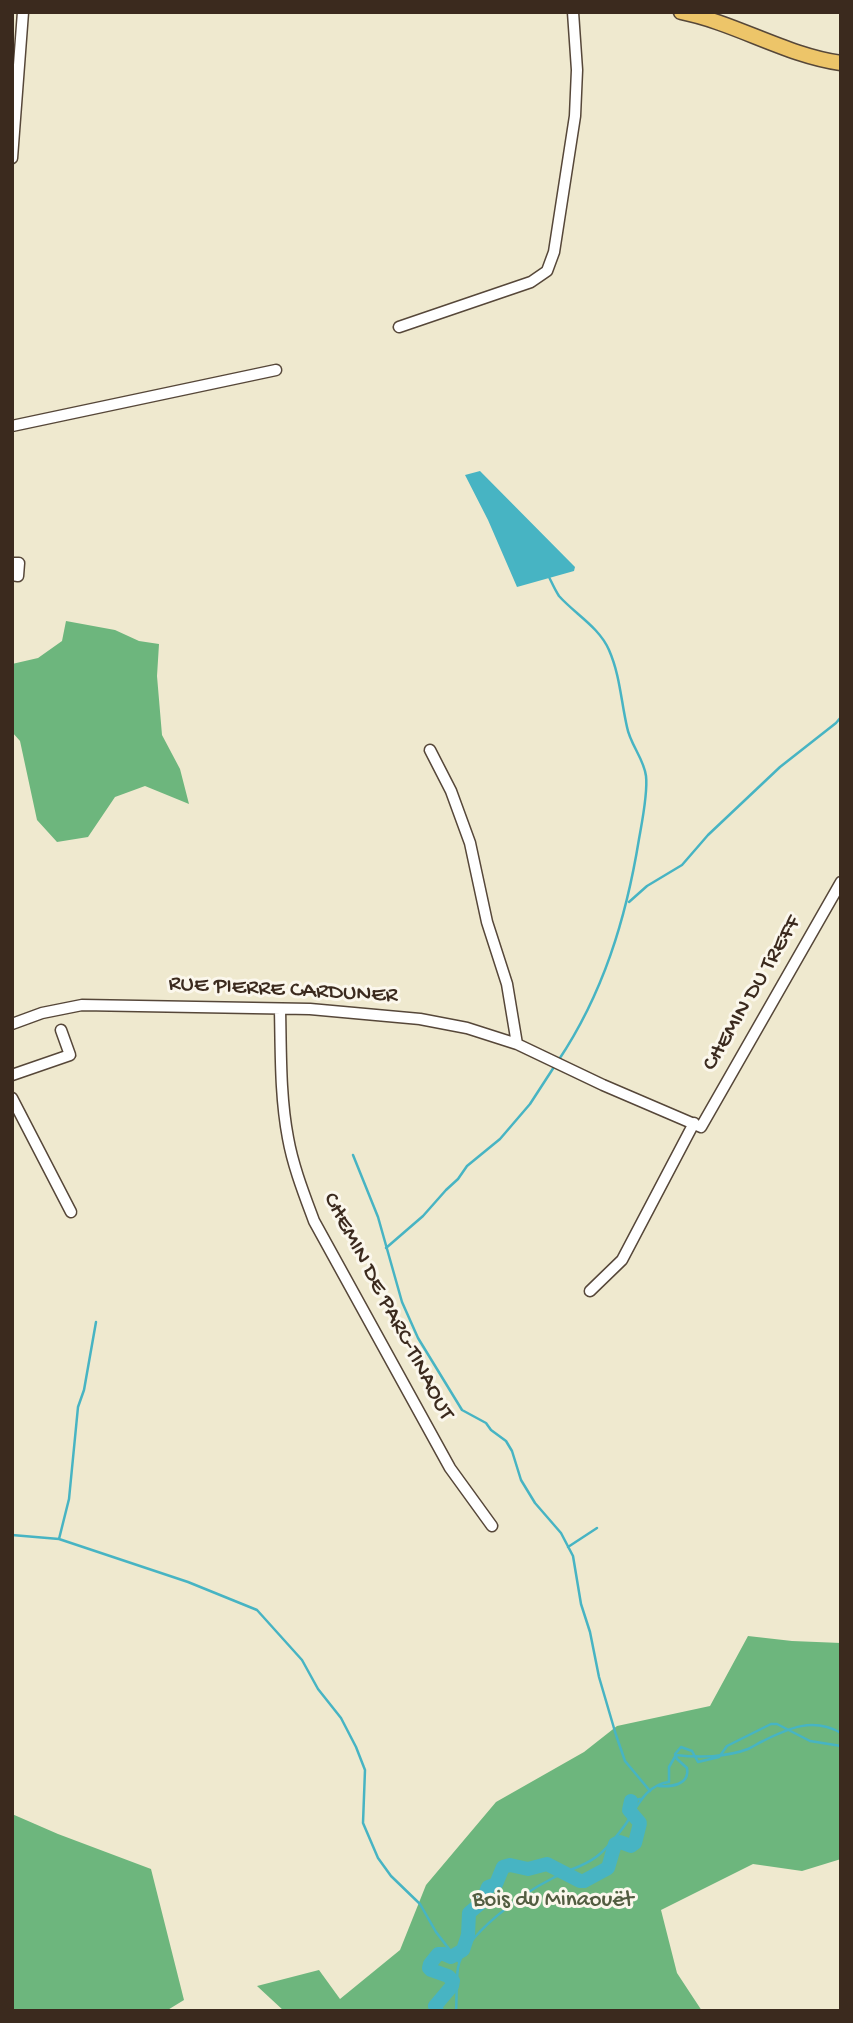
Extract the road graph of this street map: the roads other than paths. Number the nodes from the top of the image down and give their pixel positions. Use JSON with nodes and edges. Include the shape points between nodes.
{"nodes":[{"id":1,"x":23,"y":12,"type":"edge"},
{"id":2,"x":573,"y":12,"type":"edge"},
{"id":3,"x":681,"y":12,"type":"edge"},
{"id":4,"x":841,"y":63,"type":"edge"},
{"id":5,"x":12,"y":158,"type":"edge"},
{"id":6,"x":399,"y":327,"type":"dead end"},
{"id":7,"x":276,"y":370,"type":"dead end"},
{"id":8,"x":12,"y":426,"type":"edge"},
{"id":9,"x":12,"y":563,"type":"edge"},
{"id":10,"x":12,"y":575,"type":"edge"},
{"id":11,"x":430,"y":750,"type":"dead end"},
{"id":12,"x":841,"y":882,"type":"edge"},
{"id":13,"x":281,"y":1009,"type":"junction"},
{"id":14,"x":12,"y":1024,"type":"edge"},
{"id":15,"x":61,"y":1030,"type":"dead end"},
{"id":16,"x":517,"y":1044,"type":"junction"},
{"id":17,"x":12,"y":1075,"type":"edge"},
{"id":18,"x":12,"y":1098,"type":"edge"},
{"id":19,"x":697,"y":1125,"type":"junction"},
{"id":20,"x":71,"y":1212,"type":"dead end"},
{"id":21,"x":590,"y":1291,"type":"dead end"},
{"id":22,"x":492,"y":1526,"type":"dead end"}],
"edges":[{"from":1,"to":5,"type":"street"},
{"from":2,"to":6,"type":"street","via":[[575,116],[554,252],[547,271],[531,282]]},
{"from":3,"to":4,"type":"main road"},
{"from":7,"to":8,"type":"street"},
{"from":9,"to":10,"type":"street","via":[[19,563],[18,576]]},
{"from":11,"to":16,"type":"street","via":[[470,842]]},
{"from":12,"to":19,"type":"street","name":"CHEMIN DU TREFF"},
{"from":13,"to":14,"type":"street","name":"RUE PIERRE CARDUNER","via":[[82,1005]]},
{"from":13,"to":16,"type":"street","name":"RUE PIERRE CARDUNER","via":[[420,1019]]},
{"from":13,"to":22,"type":"street","name":"CHEMIN DE PARC-TINAOUT","via":[[288,1139],[314,1221],[450,1468]]},
{"from":15,"to":17,"type":"street","via":[[70,1055]]},
{"from":16,"to":19,"type":"street","name":"RUE PIERRE CARDUNER"},
{"from":18,"to":20,"type":"street"},
{"from":19,"to":21,"type":"street","name":"CHEMIN DU TREFF","via":[[622,1260]]}]}
